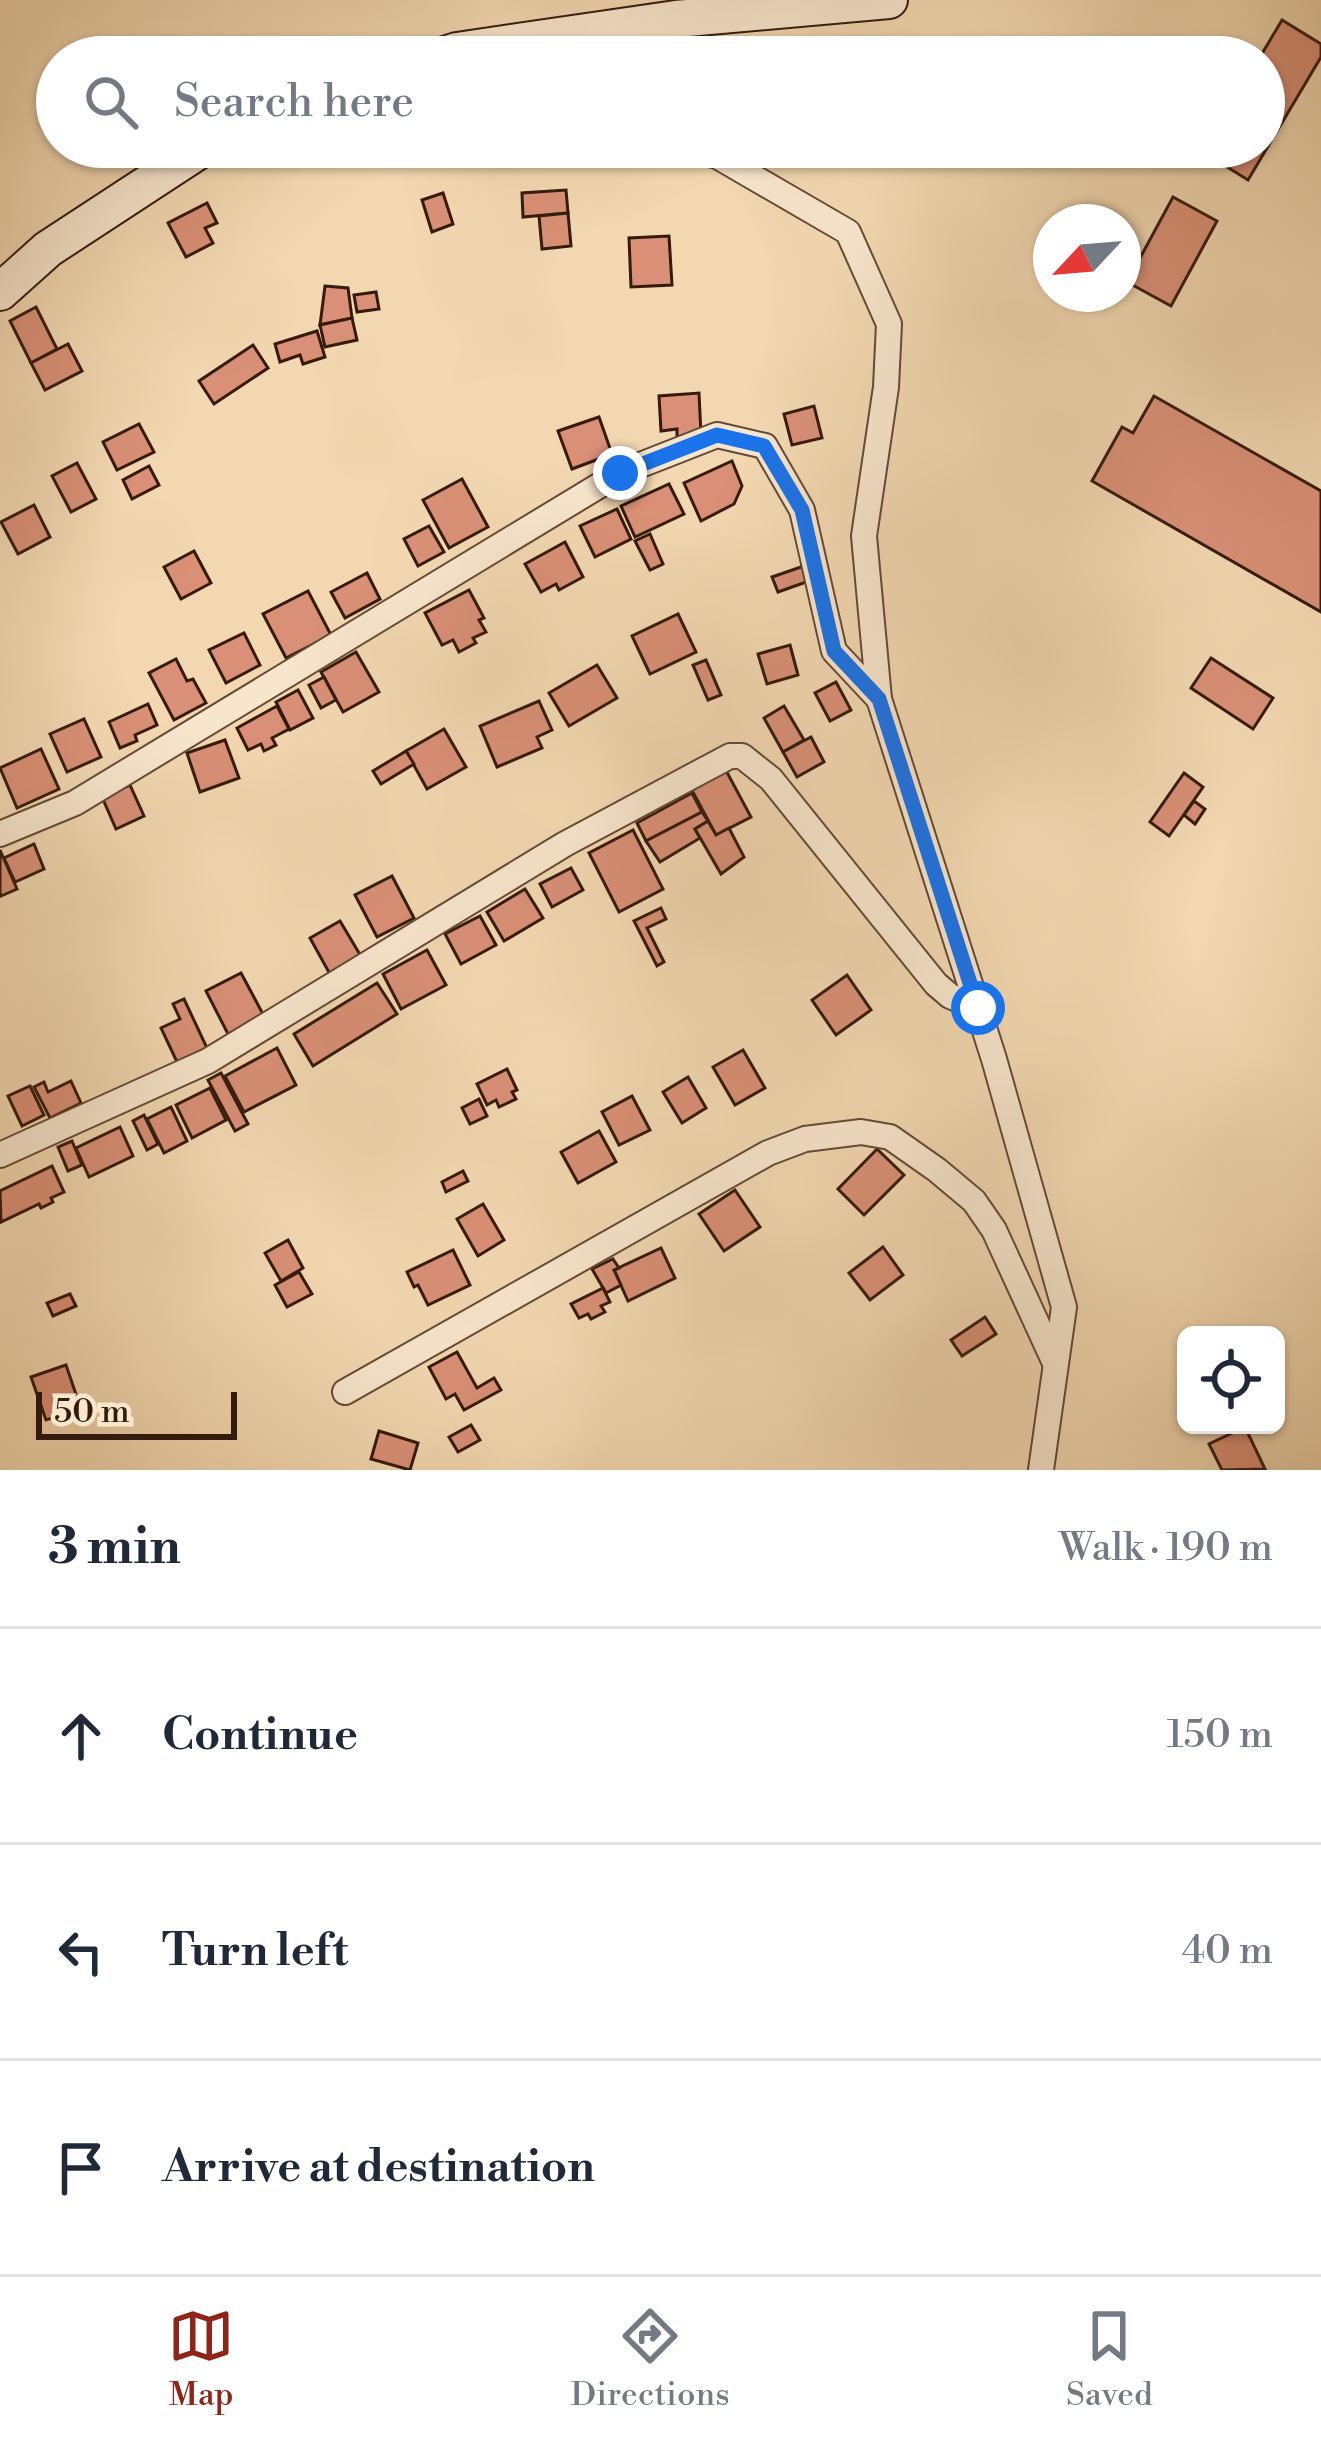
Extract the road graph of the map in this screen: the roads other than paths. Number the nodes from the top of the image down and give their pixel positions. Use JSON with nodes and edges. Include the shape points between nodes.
{"nodes":[{"id":1,"x":889,"y":0,"type":"edge"},
{"id":2,"x":570,"y":36,"type":"edge"},
{"id":3,"x":173,"y":168,"type":"edge"},
{"id":4,"x":738,"y":168,"type":"edge"},
{"id":5,"x":0,"y":292,"type":"edge"},
{"id":6,"x":879,"y":699,"type":"junction"},
{"id":7,"x":0,"y":834,"type":"edge"},
{"id":8,"x":978,"y":1008,"type":"junction"},
{"id":9,"x":0,"y":1154,"type":"edge"},
{"id":10,"x":1056,"y":1366,"type":"junction"},
{"id":11,"x":345,"y":1392,"type":"dead end"},
{"id":12,"x":1041,"y":1470,"type":"edge"}],
"edges":[{"from":1,"to":2,"type":"street"},
{"from":3,"to":5,"type":"street","via":[[48,249]]},
{"from":4,"to":6,"type":"street","via":[[848,232],[889,324],[864,536]]},
{"from":6,"to":7,"type":"street","via":[[834,651],[802,510],[764,446],[717,435],[620,473],[75,803]]},
{"from":6,"to":8,"type":"street"},
{"from":8,"to":9,"type":"street","via":[[936,984],[771,779],[730,756],[565,844],[208,1061]]},
{"from":8,"to":10,"type":"street","via":[[1064,1307]]},
{"from":10,"to":11,"type":"street","via":[[974,1201],[890,1137],[861,1132],[768,1153]]},
{"from":10,"to":12,"type":"street"}]}
